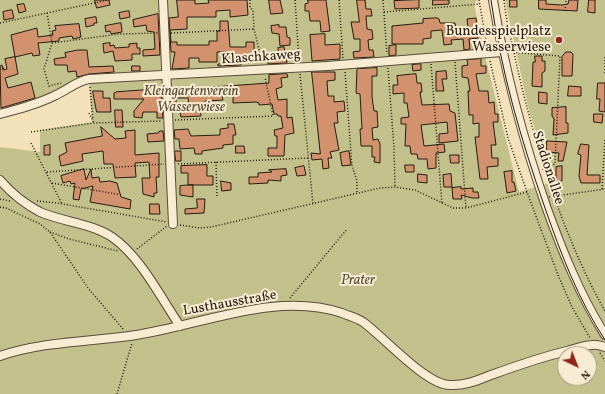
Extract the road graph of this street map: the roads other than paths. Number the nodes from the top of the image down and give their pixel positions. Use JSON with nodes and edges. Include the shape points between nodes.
{"nodes":[{"id":1,"x":163,"y":0,"type":"edge"},
{"id":2,"x":493,"y":0,"type":"edge"},
{"id":3,"x":502,"y":52,"type":"junction"},
{"id":4,"x":166,"y":76,"type":"junction"},
{"id":5,"x":0,"y":114,"type":"edge"},
{"id":6,"x":0,"y":180,"type":"edge"},
{"id":7,"x":173,"y":224,"type":"road end"},
{"id":8,"x":180,"y":326,"type":"junction"},
{"id":9,"x":605,"y":335,"type":"edge"},
{"id":10,"x":605,"y":347,"type":"edge"},
{"id":11,"x":0,"y":356,"type":"edge"}],
"edges":[{"from":1,"to":4,"type":"street"},
{"from":2,"to":3,"type":"street","name":"Stadionallee"},
{"from":3,"to":4,"type":"street","name":"Klaschkaweg"},
{"from":3,"to":9,"type":"street","name":"Stadionallee","via":[[518,120],[543,198],[570,272]]},
{"from":4,"to":5,"type":"street","name":"Klaschkaweg","via":[[81,80],[56,96]]},
{"from":4,"to":7,"type":"street"},
{"from":6,"to":8,"type":"street","via":[[30,206],[41,212],[91,227],[124,246]]},
{"from":8,"to":10,"type":"street","name":"Lusthausstraße","via":[[262,308],[312,307],[341,313],[362,321],[431,379],[449,385],[468,383],[547,356],[594,344]]},
{"from":8,"to":11,"type":"street","name":"Lusthausstraße","via":[[131,336],[51,344]]}]}
